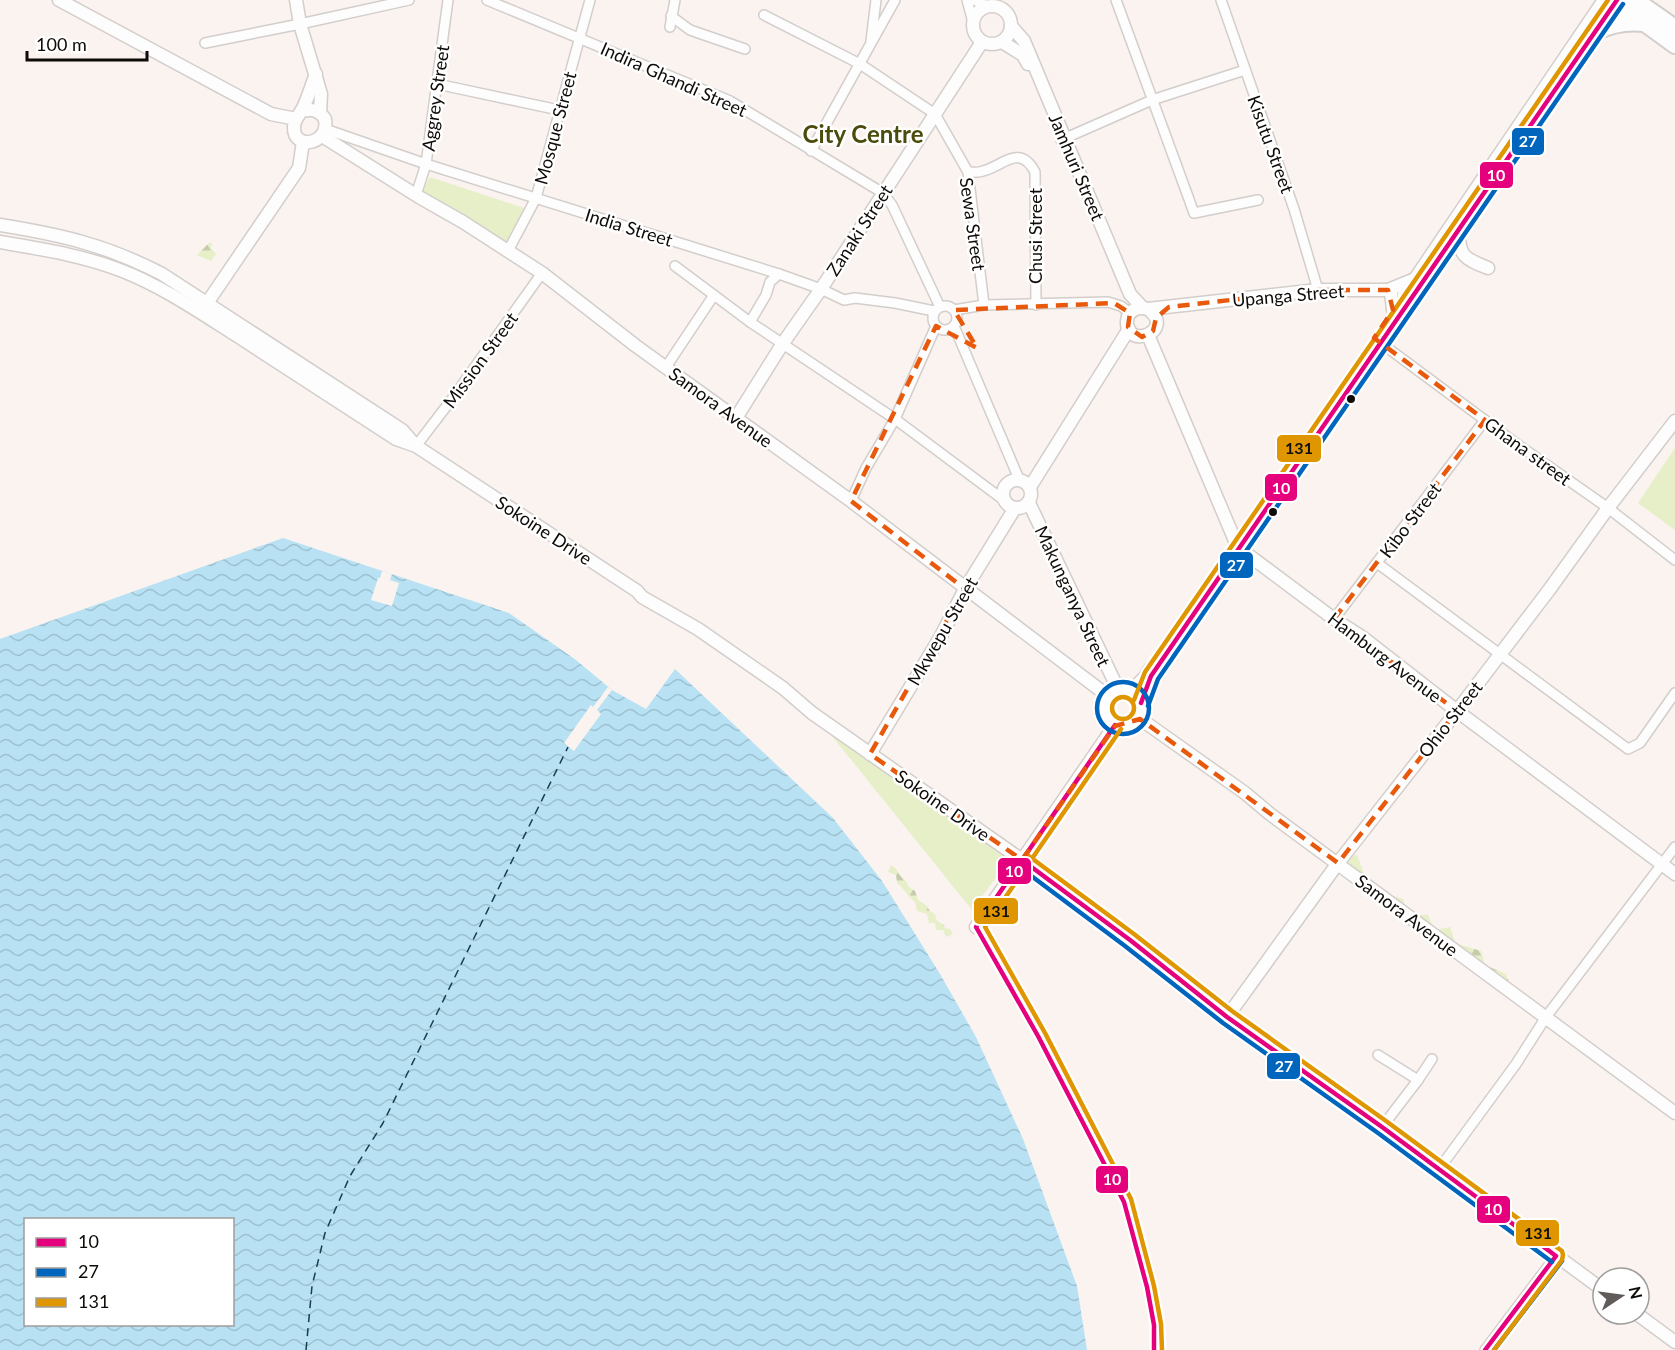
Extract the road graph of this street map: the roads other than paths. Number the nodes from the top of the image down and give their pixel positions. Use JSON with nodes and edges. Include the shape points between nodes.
{"nodes":[{"id":1,"x":59,"y":0,"type":"edge"},
{"id":2,"x":296,"y":0,"type":"edge"},
{"id":3,"x":409,"y":0,"type":"edge"},
{"id":4,"x":448,"y":0,"type":"edge"},
{"id":5,"x":487,"y":0,"type":"edge"},
{"id":6,"x":590,"y":0,"type":"edge"},
{"id":7,"x":675,"y":0,"type":"edge"},
{"id":8,"x":876,"y":0,"type":"edge"},
{"id":9,"x":895,"y":0,"type":"edge"},
{"id":10,"x":966,"y":0,"type":"edge"},
{"id":11,"x":974,"y":0,"type":"edge"},
{"id":12,"x":1116,"y":0,"type":"edge"},
{"id":13,"x":1221,"y":0,"type":"edge"},
{"id":14,"x":1613,"y":0,"type":"edge"},
{"id":15,"x":1635,"y":0,"type":"edge"},
{"id":16,"x":1003,"y":4,"type":"edge"},
{"id":17,"x":987,"y":6,"type":"junction"},
{"id":18,"x":764,"y":15,"type":"dead end"},
{"id":19,"x":671,"y":16,"type":"junction"},
{"id":20,"x":973,"y":22,"type":"junction"},
{"id":21,"x":1645,"y":23,"type":"junction"},
{"id":22,"x":300,"y":24,"type":"junction"},
{"id":23,"x":1011,"y":26,"type":"junction"},
{"id":24,"x":670,"y":27,"type":"dead end"},
{"id":25,"x":1675,"y":28,"type":"edge"},
{"id":26,"x":1595,"y":32,"type":"junction"},
{"id":27,"x":580,"y":37,"type":"junction"},
{"id":28,"x":982,"y":42,"type":"junction"},
{"id":29,"x":1002,"y":42,"type":"junction"},
{"id":30,"x":205,"y":43,"type":"dead end"},
{"id":31,"x":1675,"y":45,"type":"edge"},
{"id":32,"x":870,"y":46,"type":"junction"},
{"id":33,"x":745,"y":49,"type":"dead end"},
{"id":34,"x":860,"y":64,"type":"junction"},
{"id":35,"x":1245,"y":70,"type":"junction"},
{"id":36,"x":316,"y":74,"type":"junction"},
{"id":37,"x":436,"y":84,"type":"junction"},
{"id":38,"x":1152,"y":100,"type":"junction"},
{"id":39,"x":559,"y":110,"type":"junction"},
{"id":40,"x":320,"y":112,"type":"junction"},
{"id":41,"x":934,"y":114,"type":"junction"},
{"id":42,"x":297,"y":119,"type":"junction"},
{"id":43,"x":324,"y":132,"type":"junction"},
{"id":44,"x":1063,"y":139,"type":"junction"},
{"id":45,"x":303,"y":142,"type":"junction"},
{"id":46,"x":811,"y":151,"type":"junction"},
{"id":47,"x":426,"y":164,"type":"junction"},
{"id":48,"x":968,"y":172,"type":"junction"},
{"id":49,"x":883,"y":193,"type":"junction"},
{"id":50,"x":416,"y":195,"type":"junction"},
{"id":51,"x":536,"y":198,"type":"junction"},
{"id":52,"x":1258,"y":200,"type":"dead end"},
{"id":53,"x":0,"y":225,"type":"edge"},
{"id":54,"x":1459,"y":230,"type":"junction"},
{"id":55,"x":0,"y":242,"type":"edge"},
{"id":56,"x":508,"y":251,"type":"junction"},
{"id":57,"x":675,"y":266,"type":"dead end"},
{"id":58,"x":1488,"y":267,"type":"dead end"},
{"id":59,"x":542,"y":273,"type":"junction"},
{"id":60,"x":779,"y":274,"type":"junction"},
{"id":61,"x":1421,"y":278,"type":"junction"},
{"id":62,"x":821,"y":289,"type":"junction"},
{"id":63,"x":1318,"y":290,"type":"junction"},
{"id":64,"x":1388,"y":290,"type":"junction"},
{"id":65,"x":714,"y":295,"type":"junction"},
{"id":66,"x":984,"y":305,"type":"junction"},
{"id":67,"x":1036,"y":305,"type":"junction"},
{"id":68,"x":204,"y":308,"type":"junction"},
{"id":69,"x":937,"y":309,"type":"junction"},
{"id":70,"x":954,"y":310,"type":"junction"},
{"id":71,"x":1394,"y":310,"type":"junction"},
{"id":72,"x":1142,"y":312,"type":"junction"},
{"id":73,"x":750,"y":322,"type":"junction"},
{"id":74,"x":936,"y":326,"type":"junction"},
{"id":75,"x":954,"y":326,"type":"junction"},
{"id":76,"x":1129,"y":329,"type":"junction"},
{"id":77,"x":1148,"y":335,"type":"junction"},
{"id":78,"x":783,"y":343,"type":"junction"},
{"id":79,"x":1381,"y":343,"type":"junction"},
{"id":80,"x":666,"y":367,"type":"junction"},
{"id":81,"x":736,"y":418,"type":"junction"},
{"id":82,"x":895,"y":418,"type":"junction"},
{"id":83,"x":1485,"y":420,"type":"junction"},
{"id":84,"x":1675,"y":421,"type":"edge"},
{"id":85,"x":416,"y":446,"type":"junction"},
{"id":86,"x":1018,"y":479,"type":"junction"},
{"id":87,"x":1030,"y":487,"type":"junction"},
{"id":88,"x":851,"y":501,"type":"junction"},
{"id":89,"x":1029,"y":503,"type":"junction"},
{"id":90,"x":1010,"y":505,"type":"junction"},
{"id":91,"x":1608,"y":508,"type":"junction"},
{"id":92,"x":1238,"y":545,"type":"junction"},
{"id":93,"x":1675,"y":560,"type":"edge"},
{"id":94,"x":1377,"y":563,"type":"junction"},
{"id":95,"x":964,"y":589,"type":"junction"},
{"id":96,"x":1334,"y":619,"type":"junction"},
{"id":97,"x":1500,"y":654,"type":"junction"},
{"id":98,"x":1131,"y":690,"type":"junction"},
{"id":99,"x":1113,"y":693,"type":"junction"},
{"id":100,"x":1675,"y":693,"type":"edge"},
{"id":101,"x":1141,"y":703,"type":"junction"},
{"id":102,"x":1457,"y":711,"type":"junction"},
{"id":103,"x":1139,"y":718,"type":"junction"},
{"id":104,"x":1115,"y":725,"type":"junction"},
{"id":105,"x":870,"y":754,"type":"junction"},
{"id":106,"x":1675,"y":847,"type":"edge"},
{"id":107,"x":1022,"y":860,"type":"junction"},
{"id":108,"x":1338,"y":863,"type":"junction"},
{"id":109,"x":1662,"y":864,"type":"junction"},
{"id":110,"x":1675,"y":874,"type":"edge"},
{"id":111,"x":976,"y":927,"type":"dead end"},
{"id":112,"x":1227,"y":1017,"type":"junction"},
{"id":113,"x":1546,"y":1017,"type":"junction"},
{"id":114,"x":1378,"y":1055,"type":"dead end"},
{"id":115,"x":1432,"y":1059,"type":"dead end"},
{"id":116,"x":1418,"y":1080,"type":"junction"},
{"id":117,"x":1675,"y":1113,"type":"edge"},
{"id":118,"x":1382,"y":1127,"type":"junction"},
{"id":119,"x":1439,"y":1169,"type":"junction"},
{"id":120,"x":1556,"y":1256,"type":"junction"},
{"id":121,"x":1591,"y":1281,"type":"edge"},
{"id":122,"x":1651,"y":1324,"type":"edge"},
{"id":123,"x":1675,"y":1342,"type":"edge"},
{"id":124,"x":1485,"y":1350,"type":"edge"}],
"edges":[{"from":1,"to":42,"type":"street","via":[[271,114]]},
{"from":2,"to":22,"type":"street"},
{"from":3,"to":22,"type":"street"},
{"from":4,"to":37,"type":"street","name":"Aggrey Street"},
{"from":5,"to":27,"type":"street","name":"Indira Ghandi Street"},
{"from":6,"to":27,"type":"street","name":"Mosque Street"},
{"from":7,"to":19,"type":"street"},
{"from":8,"to":32,"type":"street"},
{"from":9,"to":32,"type":"street"},
{"from":10,"to":20,"type":"street"},
{"from":11,"to":17,"type":"street"},
{"from":12,"to":38,"type":"street"},
{"from":13,"to":35,"type":"street","name":"Kisutu Street"},
{"from":14,"to":21,"type":"highway"},
{"from":14,"to":26,"type":"street"},
{"from":14,"to":61,"type":"street"},
{"from":15,"to":25,"type":"highway"},
{"from":16,"to":17,"type":"street"},
{"from":16,"to":23,"type":"street"},
{"from":17,"to":20,"type":"street","via":[[977,12]]},
{"from":18,"to":34,"type":"street"},
{"from":19,"to":24,"type":"street"},
{"from":19,"to":33,"type":"street","via":[[690,30]]},
{"from":20,"to":28,"type":"street","via":[[974,34]]},
{"from":21,"to":26,"type":"highway","via":[[1611,24]]},
{"from":21,"to":31,"type":"highway"},
{"from":22,"to":30,"type":"street"},
{"from":22,"to":36,"type":"street"},
{"from":23,"to":29,"type":"street"},
{"from":23,"to":44,"type":"street","name":"Jamhuri Street","via":[[1024,41]]},
{"from":26,"to":54,"type":"street"},
{"from":27,"to":39,"type":"street","name":"Mosque Street"},
{"from":27,"to":46,"type":"street","name":"Indira Ghandi Street","via":[[730,101]]},
{"from":28,"to":29,"type":"street"},
{"from":28,"to":41,"type":"street","name":"Zanaki Street"},
{"from":29,"to":44,"type":"street","name":"Jamhuri Street","via":[[1023,55]]},
{"from":32,"to":34,"type":"street"},
{"from":34,"to":41,"type":"street"},
{"from":34,"to":46,"type":"street"},
{"from":35,"to":38,"type":"street"},
{"from":35,"to":63,"type":"street","name":"Kisutu Street"},
{"from":36,"to":40,"type":"street"},
{"from":36,"to":42,"type":"street"},
{"from":37,"to":39,"type":"street"},
{"from":37,"to":47,"type":"street","name":"Aggrey Street"},
{"from":38,"to":44,"type":"street"},
{"from":38,"to":52,"type":"street","via":[[1194,213]]},
{"from":39,"to":51,"type":"street","name":"Mosque Street"},
{"from":40,"to":42,"type":"street","via":[[311,109]]},
{"from":40,"to":43,"type":"street","via":[[325,119]]},
{"from":41,"to":48,"type":"street","name":"Sewa Street"},
{"from":41,"to":49,"type":"street","name":"Zanaki Street"},
{"from":42,"to":45,"type":"street","via":[[299,140]]},
{"from":43,"to":45,"type":"street","via":[[315,141]]},
{"from":43,"to":47,"type":"street","name":"India Street"},
{"from":43,"to":50,"type":"street","name":"Samora Avenue"},
{"from":44,"to":72,"type":"street","name":"Jamhuri Street","via":[[1125,298]]},
{"from":45,"to":68,"type":"street","via":[[299,168]]},
{"from":46,"to":49,"type":"street","name":"Indira Ghandi Street"},
{"from":47,"to":50,"type":"street","name":"Aggrey Street"},
{"from":47,"to":51,"type":"street","name":"India Street"},
{"from":48,"to":66,"type":"street","name":"Sewa Street"},
{"from":48,"to":67,"type":"street","name":"Chusi Street","via":[[983,172],[1018,157],[1035,172]]},
{"from":49,"to":62,"type":"street","name":"Zanaki Street"},
{"from":49,"to":69,"type":"street","via":[[892,205]]},
{"from":50,"to":56,"type":"street","name":"Samora Avenue"},
{"from":51,"to":56,"type":"street","name":"Mosque Street"},
{"from":51,"to":60,"type":"street","name":"India Street"},
{"from":53,"to":68,"type":"street","via":[[45,232],[122,254],[162,274]]},
{"from":54,"to":58,"type":"street","via":[[1463,255]]},
{"from":54,"to":61,"type":"street"},
{"from":55,"to":68,"type":"street","via":[[66,254],[120,270]]},
{"from":56,"to":59,"type":"street","name":"Samora Avenue"},
{"from":57,"to":65,"type":"street"},
{"from":59,"to":80,"type":"street","name":"Samora Avenue"},
{"from":59,"to":85,"type":"street","name":"Mission Street"},
{"from":60,"to":62,"type":"street","name":"India Street"},
{"from":60,"to":73,"type":"street","via":[[770,282]]},
{"from":61,"to":64,"type":"street","name":"Upanga Street"},
{"from":61,"to":71,"type":"street"},
{"from":61,"to":79,"type":"street"},
{"from":62,"to":69,"type":"street","name":"India Street","via":[[844,300],[855,298]]},
{"from":62,"to":78,"type":"street","name":"Zanaki Street"},
{"from":63,"to":64,"type":"street","name":"Upanga Street"},
{"from":63,"to":72,"type":"street","name":"Upanga Street"},
{"from":64,"to":71,"type":"street","via":[[1392,292]]},
{"from":65,"to":73,"type":"street"},
{"from":65,"to":80,"type":"street"},
{"from":66,"to":67,"type":"street"},
{"from":66,"to":70,"type":"street"},
{"from":67,"to":72,"type":"street","via":[[1108,302]]},
{"from":68,"to":85,"type":"street","name":"Sokoine Drive","via":[[402,430]]},
{"from":69,"to":70,"type":"street","via":[[946,306]]},
{"from":69,"to":74,"type":"street","via":[[933,321]]},
{"from":70,"to":75,"type":"street"},
{"from":71,"to":92,"type":"street"},
{"from":72,"to":76,"type":"street","via":[[1127,320]]},
{"from":72,"to":77,"type":"street","via":[[1156,325]]},
{"from":73,"to":78,"type":"street"},
{"from":74,"to":75,"type":"street"},
{"from":74,"to":82,"type":"street"},
{"from":75,"to":86,"type":"street"},
{"from":76,"to":77,"type":"street","via":[[1136,336]]},
{"from":76,"to":87,"type":"street"},
{"from":77,"to":92,"type":"street"},
{"from":78,"to":81,"type":"street","name":"Zanaki Street"},
{"from":78,"to":82,"type":"street"},
{"from":79,"to":83,"type":"street","name":"Ghana street"},
{"from":79,"to":92,"type":"street"},
{"from":80,"to":81,"type":"street","name":"Samora Avenue"},
{"from":81,"to":88,"type":"street","name":"Samora Avenue"},
{"from":82,"to":88,"type":"street"},
{"from":82,"to":90,"type":"street"},
{"from":83,"to":91,"type":"street","name":"Ghana street"},
{"from":83,"to":94,"type":"street","name":"Kibo Street"},
{"from":84,"to":91,"type":"street","name":"Ohio Street"},
{"from":85,"to":105,"type":"street","name":"Sokoine Drive","via":[[642,597],[698,629]]},
{"from":86,"to":87,"type":"street"},
{"from":86,"to":90,"type":"street","name":"Mkwepu Street","via":[[1004,488],[1003,497]]},
{"from":87,"to":89,"type":"street"},
{"from":88,"to":95,"type":"street","name":"Samora Avenue"},
{"from":89,"to":90,"type":"street","via":[[1023,507]]},
{"from":89,"to":99,"type":"street","name":"Makunganya Street"},
{"from":90,"to":95,"type":"street","name":"Mkwepu Street"},
{"from":91,"to":93,"type":"street","name":"Ghana street"},
{"from":91,"to":97,"type":"street","name":"Ohio Street"},
{"from":92,"to":96,"type":"street","name":"Hamburg Avenue"},
{"from":92,"to":98,"type":"street","via":[[1145,677]]},
{"from":92,"to":101,"type":"street","via":[[1151,676]]},
{"from":94,"to":96,"type":"street","name":"Kibo Street"},
{"from":94,"to":97,"type":"street"},
{"from":95,"to":99,"type":"street","name":"Samora Avenue"},
{"from":95,"to":105,"type":"street","name":"Mkwepu Street"},
{"from":96,"to":102,"type":"street","name":"Hamburg Avenue"},
{"from":97,"to":100,"type":"street","via":[[1628,749],[1640,743]]},
{"from":97,"to":102,"type":"street","name":"Ohio Street"},
{"from":98,"to":99,"type":"street"},
{"from":98,"to":101,"type":"street"},
{"from":99,"to":104,"type":"street","via":[[1104,701],[1105,714]]},
{"from":101,"to":103,"type":"street"},
{"from":102,"to":108,"type":"street","name":"Ohio Street"},
{"from":102,"to":109,"type":"street","name":"Hamburg Avenue"},
{"from":103,"to":104,"type":"street","via":[[1125,727]]},
{"from":103,"to":108,"type":"street","name":"Samora Avenue"},
{"from":104,"to":107,"type":"street"},
{"from":105,"to":107,"type":"street","name":"Sokoine Drive"},
{"from":106,"to":109,"type":"street"},
{"from":107,"to":111,"type":"street"},
{"from":107,"to":112,"type":"street","name":"Sokoine Drive"},
{"from":108,"to":112,"type":"street","name":"Ohio Street"},
{"from":108,"to":113,"type":"street","name":"Samora Avenue"},
{"from":109,"to":110,"type":"street","name":"Hamburg Avenue"},
{"from":109,"to":113,"type":"street"},
{"from":112,"to":118,"type":"street","name":"Sokoine Drive"},
{"from":113,"to":117,"type":"street","name":"Samora Avenue"},
{"from":113,"to":119,"type":"street"},
{"from":114,"to":116,"type":"street"},
{"from":115,"to":116,"type":"street"},
{"from":116,"to":118,"type":"street"},
{"from":118,"to":119,"type":"street","name":"Sokoine Drive"},
{"from":119,"to":120,"type":"street","name":"Sokoine Drive"},
{"from":120,"to":121,"type":"street","name":"Sokoine Drive"},
{"from":120,"to":124,"type":"street"},
{"from":122,"to":123,"type":"street"}]}
